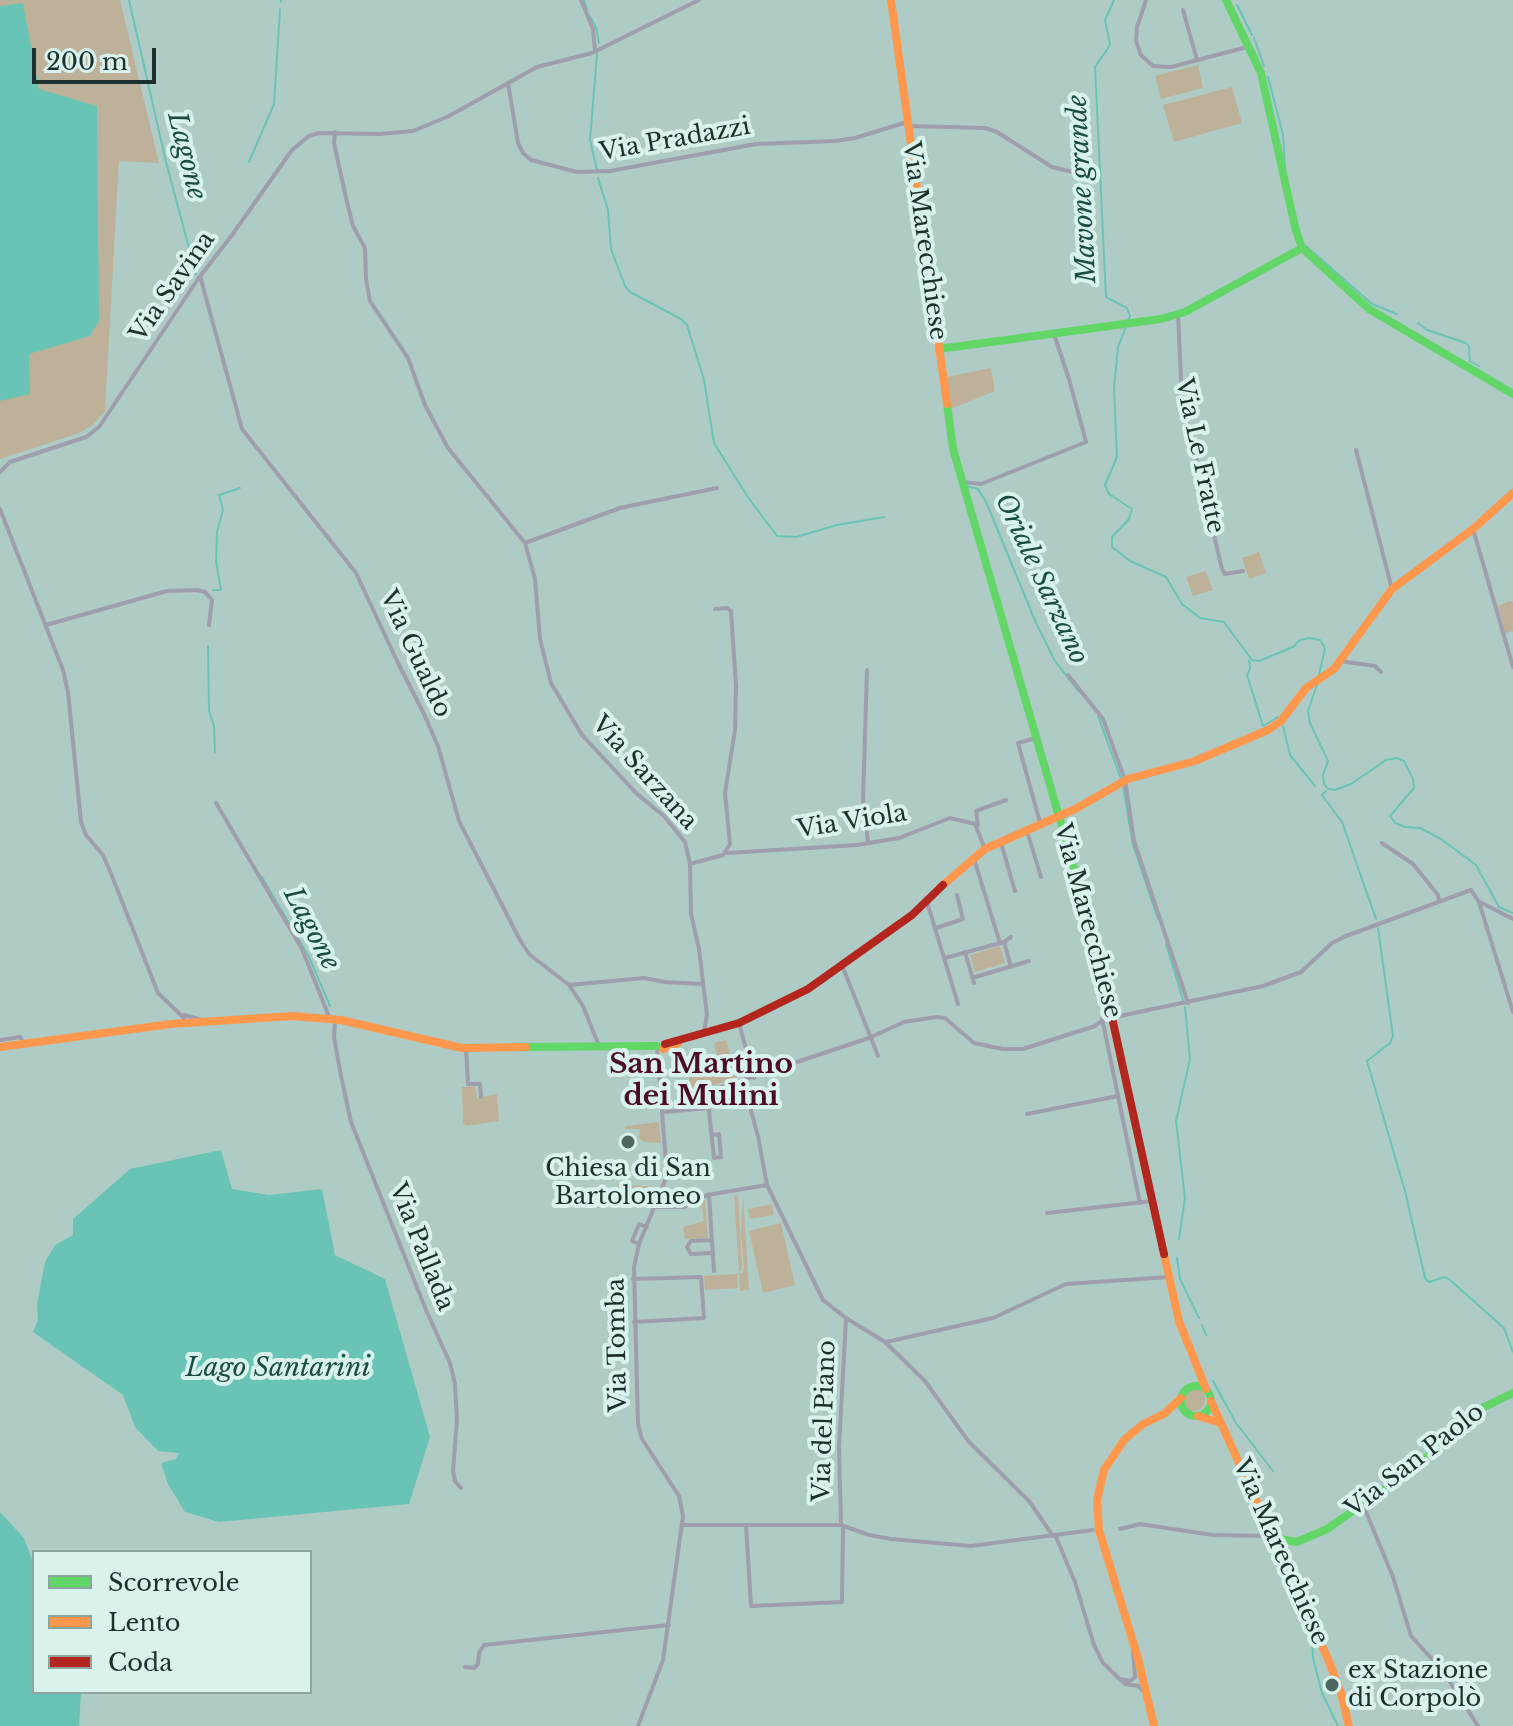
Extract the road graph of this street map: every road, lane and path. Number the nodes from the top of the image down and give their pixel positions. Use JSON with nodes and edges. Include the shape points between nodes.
{"nodes":[{"id":1,"x":581,"y":0,"type":"edge"},
{"id":2,"x":699,"y":0,"type":"edge"},
{"id":3,"x":891,"y":0,"type":"edge"},
{"id":4,"x":1146,"y":0,"type":"edge"},
{"id":5,"x":1226,"y":0,"type":"edge"},
{"id":6,"x":1183,"y":10,"type":"dead end"},
{"id":7,"x":1249,"y":46,"type":"junction"},
{"id":8,"x":596,"y":52,"type":"junction"},
{"id":9,"x":1197,"y":60,"type":"junction"},
{"id":10,"x":508,"y":83,"type":"junction"},
{"id":11,"x":908,"y":124,"type":"junction"},
{"id":12,"x":335,"y":132,"type":"junction"},
{"id":13,"x":1081,"y":174,"type":"dead end"},
{"id":14,"x":1302,"y":248,"type":"junction"},
{"id":15,"x":200,"y":276,"type":"junction"},
{"id":16,"x":1178,"y":314,"type":"junction"},
{"id":17,"x":1054,"y":334,"type":"junction"},
{"id":18,"x":939,"y":349,"type":"junction"},
{"id":19,"x":1513,"y":394,"type":"edge"},
{"id":20,"x":1356,"y":450,"type":"dead end"},
{"id":21,"x":0,"y":472,"type":"edge"},
{"id":22,"x":961,"y":481,"type":"junction"},
{"id":23,"x":717,"y":488,"type":"dead end"},
{"id":24,"x":1513,"y":493,"type":"edge"},
{"id":25,"x":0,"y":509,"type":"edge"},
{"id":26,"x":1473,"y":529,"type":"junction"},
{"id":27,"x":525,"y":543,"type":"junction"},
{"id":28,"x":1243,"y":571,"type":"dead end"},
{"id":29,"x":1392,"y":589,"type":"junction"},
{"id":30,"x":715,"y":609,"type":"dead end"},
{"id":31,"x":46,"y":625,"type":"junction"},
{"id":32,"x":209,"y":625,"type":"dead end"},
{"id":33,"x":1340,"y":661,"type":"junction"},
{"id":34,"x":1513,"y":667,"type":"edge"},
{"id":35,"x":867,"y":670,"type":"dead end"},
{"id":36,"x":1381,"y":672,"type":"dead end"},
{"id":37,"x":1068,"y":675,"type":"dead end"},
{"id":38,"x":1036,"y":738,"type":"junction"},
{"id":39,"x":1125,"y":780,"type":"junction"},
{"id":40,"x":1006,"y":800,"type":"dead end"},
{"id":41,"x":216,"y":803,"type":"dead end"},
{"id":42,"x":1059,"y":816,"type":"junction"},
{"id":43,"x":1044,"y":824,"type":"junction"},
{"id":44,"x":979,"y":827,"type":"junction"},
{"id":45,"x":1027,"y":831,"type":"junction"},
{"id":46,"x":1063,"y":831,"type":"junction"},
{"id":47,"x":868,"y":842,"type":"junction"},
{"id":48,"x":1001,"y":842,"type":"junction"},
{"id":49,"x":1382,"y":843,"type":"dead end"},
{"id":50,"x":985,"y":849,"type":"junction"},
{"id":51,"x":726,"y":853,"type":"junction"},
{"id":52,"x":974,"y":857,"type":"junction"},
{"id":53,"x":690,"y":864,"type":"junction"},
{"id":54,"x":1041,"y":877,"type":"dead end"},
{"id":55,"x":1015,"y":891,"type":"dead end"},
{"id":56,"x":957,"y":895,"type":"dead end"},
{"id":57,"x":927,"y":902,"type":"junction"},
{"id":58,"x":1439,"y":902,"type":"junction"},
{"id":59,"x":1479,"y":902,"type":"junction"},
{"id":60,"x":1513,"y":919,"type":"edge"},
{"id":61,"x":936,"y":928,"type":"junction"},
{"id":62,"x":1011,"y":937,"type":"dead end"},
{"id":63,"x":1002,"y":942,"type":"junction"},
{"id":64,"x":965,"y":952,"type":"junction"},
{"id":65,"x":945,"y":958,"type":"junction"},
{"id":66,"x":1029,"y":961,"type":"dead end"},
{"id":67,"x":842,"y":965,"type":"junction"},
{"id":68,"x":1011,"y":967,"type":"junction"},
{"id":69,"x":703,"y":984,"type":"junction"},
{"id":70,"x":569,"y":985,"type":"junction"},
{"id":71,"x":1188,"y":1003,"type":"junction"},
{"id":72,"x":958,"y":1004,"type":"dead end"},
{"id":73,"x":173,"y":1008,"type":"junction"},
{"id":74,"x":1513,"y":1012,"type":"edge"},
{"id":75,"x":1112,"y":1015,"type":"junction"},
{"id":76,"x":1102,"y":1018,"type":"junction"},
{"id":77,"x":332,"y":1019,"type":"junction"},
{"id":78,"x":205,"y":1020,"type":"junction"},
{"id":79,"x":181,"y":1023,"type":"junction"},
{"id":80,"x":739,"y":1023,"type":"junction"},
{"id":81,"x":704,"y":1035,"type":"junction"},
{"id":82,"x":869,"y":1038,"type":"junction"},
{"id":83,"x":0,"y":1040,"type":"edge"},
{"id":84,"x":25,"y":1044,"type":"junction"},
{"id":85,"x":599,"y":1046,"type":"junction"},
{"id":86,"x":660,"y":1046,"type":"junction"},
{"id":87,"x":0,"y":1047,"type":"edge"},
{"id":88,"x":466,"y":1048,"type":"junction"},
{"id":89,"x":878,"y":1056,"type":"dead end"},
{"id":90,"x":754,"y":1078,"type":"junction"},
{"id":91,"x":743,"y":1082,"type":"junction"},
{"id":92,"x":1118,"y":1096,"type":"junction"},
{"id":93,"x":481,"y":1097,"type":"dead end"},
{"id":94,"x":709,"y":1108,"type":"junction"},
{"id":95,"x":663,"y":1113,"type":"junction"},
{"id":96,"x":1027,"y":1114,"type":"dead end"},
{"id":97,"x":712,"y":1135,"type":"junction"},
{"id":98,"x":767,"y":1185,"type":"junction"},
{"id":99,"x":709,"y":1195,"type":"junction"},
{"id":100,"x":1152,"y":1201,"type":"junction"},
{"id":101,"x":1140,"y":1203,"type":"junction"},
{"id":102,"x":655,"y":1207,"type":"junction"},
{"id":103,"x":1047,"y":1213,"type":"dead end"},
{"id":104,"x":647,"y":1227,"type":"junction"},
{"id":105,"x":712,"y":1240,"type":"junction"},
{"id":106,"x":639,"y":1244,"type":"junction"},
{"id":107,"x":713,"y":1253,"type":"junction"},
{"id":108,"x":714,"y":1271,"type":"dead end"},
{"id":109,"x":1169,"y":1277,"type":"junction"},
{"id":110,"x":633,"y":1279,"type":"junction"},
{"id":111,"x":846,"y":1318,"type":"junction"},
{"id":112,"x":634,"y":1322,"type":"junction"},
{"id":113,"x":885,"y":1342,"type":"junction"},
{"id":114,"x":1198,"y":1364,"type":"junction"},
{"id":115,"x":1190,"y":1387,"type":"junction"},
{"id":116,"x":1206,"y":1389,"type":"junction"},
{"id":117,"x":1513,"y":1393,"type":"edge"},
{"id":118,"x":1181,"y":1398,"type":"junction"},
{"id":119,"x":1211,"y":1401,"type":"junction"},
{"id":120,"x":1186,"y":1412,"type":"junction"},
{"id":121,"x":1164,"y":1414,"type":"junction"},
{"id":122,"x":1198,"y":1416,"type":"junction"},
{"id":123,"x":1224,"y":1425,"type":"junction"},
{"id":124,"x":461,"y":1488,"type":"dead end"},
{"id":125,"x":1360,"y":1506,"type":"junction"},
{"id":126,"x":682,"y":1525,"type":"junction"},
{"id":127,"x":746,"y":1525,"type":"junction"},
{"id":128,"x":842,"y":1526,"type":"junction"},
{"id":129,"x":1120,"y":1529,"type":"dead end"},
{"id":130,"x":1093,"y":1530,"type":"dead end"},
{"id":131,"x":1054,"y":1536,"type":"junction"},
{"id":132,"x":1274,"y":1537,"type":"junction"},
{"id":133,"x":669,"y":1625,"type":"junction"},
{"id":134,"x":1134,"y":1645,"type":"junction"},
{"id":135,"x":465,"y":1667,"type":"dead end"},
{"id":136,"x":1119,"y":1678,"type":"junction"},
{"id":137,"x":1151,"y":1711,"type":"junction"},
{"id":138,"x":1155,"y":1725,"type":"edge"},
{"id":139,"x":638,"y":1726,"type":"edge"},
{"id":140,"x":1349,"y":1726,"type":"edge"},
{"id":141,"x":1478,"y":1726,"type":"edge"}],
"edges":[{"from":1,"to":8,"type":"street"},
{"from":2,"to":8,"type":"street","name":"Via Savina"},
{"from":3,"to":11,"type":"main road","name":"Via Marecchiese"},
{"from":4,"to":9,"type":"street","via":[[1135,33],[1141,55],[1161,68]]},
{"from":5,"to":7,"type":"main road"},
{"from":6,"to":9,"type":"street"},
{"from":7,"to":9,"type":"street"},
{"from":7,"to":14,"type":"main road","via":[[1261,73]]},
{"from":8,"to":10,"type":"street","name":"Via Savina","via":[[537,67]]},
{"from":10,"to":11,"type":"street","name":"Via Pradazzi","via":[[523,153],[577,172],[610,171],[756,144],[835,141]]},
{"from":10,"to":12,"type":"street","name":"Via Savina","via":[[413,131]]},
{"from":11,"to":13,"type":"street","via":[[985,128],[1052,167]]},
{"from":11,"to":18,"type":"main road","name":"Via Marecchiese"},
{"from":12,"to":15,"type":"street","name":"Via Savina","via":[[309,136],[292,150]]},
{"from":12,"to":27,"type":"street","name":"Via Sarzana","via":[[353,226],[365,248],[370,301],[408,358],[448,448]]},
{"from":14,"to":16,"type":"main road"},
{"from":14,"to":19,"type":"main road","via":[[1369,309]]},
{"from":15,"to":21,"type":"street","name":"Via Savina","via":[[99,427],[86,437],[10,462]]},
{"from":15,"to":70,"type":"street","name":"Via Gualdo","via":[[242,429],[356,573],[433,735],[459,821],[520,940],[529,954]]},
{"from":16,"to":17,"type":"main road"},
{"from":16,"to":28,"type":"street","name":"Via Le Fratte","via":[[1182,400],[1222,569],[1225,574]]},
{"from":17,"to":18,"type":"main road"},
{"from":17,"to":22,"type":"street","via":[[1086,442],[981,484]]},
{"from":18,"to":22,"type":"main road","name":"Via Marecchiese"},
{"from":20,"to":29,"type":"street"},
{"from":22,"to":38,"type":"main road","name":"Via Marecchiese"},
{"from":23,"to":27,"type":"street","via":[[620,508]]},
{"from":24,"to":26,"type":"main road"},
{"from":25,"to":31,"type":"street"},
{"from":26,"to":29,"type":"main road"},
{"from":26,"to":34,"type":"street"},
{"from":27,"to":53,"type":"street","name":"Via Sarzana","via":[[535,579],[540,639],[555,691],[582,735],[678,830]]},
{"from":29,"to":33,"type":"main road"},
{"from":30,"to":51,"type":"street","via":[[731,611],[736,686],[725,793],[730,837]]},
{"from":31,"to":32,"type":"street","via":[[167,591],[197,590],[212,600]]},
{"from":31,"to":73,"type":"street","via":[[68,692],[81,822],[103,855],[158,993]]},
{"from":33,"to":36,"type":"street","via":[[1375,666]]},
{"from":33,"to":39,"type":"main road","via":[[1306,688],[1268,730],[1195,761]]},
{"from":35,"to":47,"type":"street","via":[[863,800]]},
{"from":37,"to":39,"type":"street","via":[[1103,719]]},
{"from":38,"to":42,"type":"main road","name":"Via Marecchiese"},
{"from":38,"to":43,"type":"street","via":[[1018,743]]},
{"from":39,"to":42,"type":"main road"},
{"from":39,"to":71,"type":"street","via":[[1134,841]]},
{"from":40,"to":44,"type":"street","via":[[976,811]]},
{"from":41,"to":77,"type":"street","name":"Via Pallada","via":[[302,949]]},
{"from":42,"to":43,"type":"main road"},
{"from":42,"to":46,"type":"main road","name":"Via Marecchiese"},
{"from":43,"to":45,"type":"main road"},
{"from":43,"to":46,"type":"main road"},
{"from":44,"to":47,"type":"street","name":"Via Viola","via":[[950,818],[899,838]]},
{"from":44,"to":50,"type":"street"},
{"from":45,"to":48,"type":"main road"},
{"from":45,"to":54,"type":"street"},
{"from":46,"to":75,"type":"main road","name":"Via Marecchiese"},
{"from":47,"to":51,"type":"street","name":"Via Viola"},
{"from":48,"to":50,"type":"main road"},
{"from":48,"to":55,"type":"street"},
{"from":49,"to":58,"type":"street","via":[[1413,864]]},
{"from":50,"to":52,"type":"main road"},
{"from":51,"to":53,"type":"street","name":"Via Viola"},
{"from":52,"to":57,"type":"main road"},
{"from":52,"to":63,"type":"street"},
{"from":53,"to":69,"type":"street","name":"Via Sarzana","via":[[691,914]]},
{"from":56,"to":61,"type":"street","via":[[963,919]]},
{"from":57,"to":61,"type":"street"},
{"from":57,"to":67,"type":"main road"},
{"from":58,"to":59,"type":"street","via":[[1471,890]]},
{"from":58,"to":71,"type":"street","via":[[1332,943],[1301,972]]},
{"from":59,"to":60,"type":"street"},
{"from":59,"to":74,"type":"street"},
{"from":61,"to":65,"type":"street"},
{"from":62,"to":63,"type":"street"},
{"from":63,"to":64,"type":"street"},
{"from":63,"to":68,"type":"street"},
{"from":64,"to":65,"type":"street"},
{"from":64,"to":68,"type":"street","via":[[973,981]]},
{"from":65,"to":72,"type":"street"},
{"from":66,"to":68,"type":"street"},
{"from":67,"to":80,"type":"main road","via":[[791,1000]]},
{"from":67,"to":82,"type":"street"},
{"from":69,"to":70,"type":"street","via":[[644,978]]},
{"from":69,"to":81,"type":"street","name":"Via Sarzana"},
{"from":70,"to":85,"type":"street","name":"Via Gualdo"},
{"from":71,"to":75,"type":"street"},
{"from":73,"to":78,"type":"street"},
{"from":73,"to":79,"type":"street"},
{"from":75,"to":76,"type":"street"},
{"from":75,"to":100,"type":"main road","name":"Via Marecchiese"},
{"from":76,"to":82,"type":"street","via":[[1095,1026],[1023,1049],[974,1043],[937,1017],[904,1022]]},
{"from":76,"to":92,"type":"street"},
{"from":77,"to":78,"type":"main road"},
{"from":77,"to":88,"type":"main road"},
{"from":77,"to":124,"type":"street","name":"Via Pallada","via":[[351,1122],[450,1364],[457,1420],[453,1471]]},
{"from":78,"to":79,"type":"main road"},
{"from":79,"to":84,"type":"main road"},
{"from":80,"to":81,"type":"main road"},
{"from":80,"to":90,"type":"street"},
{"from":81,"to":86,"type":"main road","via":[[673,1047]]},
{"from":82,"to":89,"type":"street"},
{"from":82,"to":90,"type":"street"},
{"from":83,"to":84,"type":"street","via":[[20,1037]]},
{"from":84,"to":87,"type":"main road"},
{"from":85,"to":86,"type":"main road"},
{"from":85,"to":88,"type":"main road"},
{"from":86,"to":95,"type":"street","name":"Via Tomba"},
{"from":88,"to":93,"type":"street","via":[[468,1084],[480,1084]]},
{"from":90,"to":91,"type":"street"},
{"from":91,"to":94,"type":"street","via":[[707,1092]]},
{"from":91,"to":98,"type":"street"},
{"from":92,"to":96,"type":"street"},
{"from":92,"to":101,"type":"street"},
{"from":94,"to":95,"type":"street"},
{"from":94,"to":97,"type":"street"},
{"from":95,"to":102,"type":"street","name":"Via Tomba","via":[[667,1176]]},
{"from":97,"to":97,"type":"street","via":[[714,1158],[721,1157],[719,1134]]},
{"from":98,"to":99,"type":"street"},
{"from":98,"to":111,"type":"street","via":[[823,1300]]},
{"from":99,"to":102,"type":"street","via":[[684,1207]]},
{"from":99,"to":105,"type":"street"},
{"from":100,"to":101,"type":"street"},
{"from":100,"to":109,"type":"main road","name":"Via Marecchiese"},
{"from":101,"to":103,"type":"street"},
{"from":102,"to":104,"type":"street","name":"Via Tomba"},
{"from":104,"to":106,"type":"street","name":"Via Tomba"},
{"from":104,"to":106,"type":"street","name":"Via Tomba","via":[[639,1224],[632,1240]]},
{"from":105,"to":107,"type":"street"},
{"from":105,"to":107,"type":"street","via":[[691,1241],[687,1247],[691,1254]]},
{"from":106,"to":110,"type":"street","name":"Via Tomba"},
{"from":107,"to":108,"type":"street"},
{"from":109,"to":113,"type":"street","via":[[1066,1284],[993,1318]]},
{"from":109,"to":114,"type":"main road","name":"Via Marecchiese","via":[[1179,1321]]},
{"from":110,"to":112,"type":"street","name":"Via Tomba"},
{"from":110,"to":112,"type":"street","via":[[701,1277],[704,1318]]},
{"from":111,"to":113,"type":"street"},
{"from":111,"to":128,"type":"street","name":"Via del Piano","via":[[839,1447]]},
{"from":112,"to":126,"type":"street","name":"Via Tomba","via":[[639,1429],[679,1496]]},
{"from":113,"to":131,"type":"street","via":[[925,1381],[969,1442],[1029,1501]]},
{"from":114,"to":115,"type":"main road"},
{"from":114,"to":116,"type":"main road","name":"Via Marecchiese"},
{"from":115,"to":116,"type":"main road"},
{"from":115,"to":118,"type":"main road"},
{"from":116,"to":119,"type":"main road"},
{"from":117,"to":125,"type":"main road","name":"Via San Paolo","via":[[1478,1410],[1416,1467]]},
{"from":118,"to":120,"type":"main road"},
{"from":118,"to":121,"type":"main road"},
{"from":119,"to":122,"type":"main road"},
{"from":119,"to":123,"type":"main road","name":"Via Marecchiese"},
{"from":120,"to":121,"type":"main road"},
{"from":120,"to":122,"type":"main road"},
{"from":121,"to":134,"type":"main road","via":[[1124,1440],[1099,1489],[1099,1530]]},
{"from":122,"to":123,"type":"main road"},
{"from":123,"to":132,"type":"main road","name":"Via Marecchiese"},
{"from":125,"to":132,"type":"main road","name":"Via San Paolo","via":[[1308,1539]]},
{"from":125,"to":141,"type":"street","via":[[1393,1577],[1411,1636],[1443,1671]]},
{"from":126,"to":127,"type":"street"},
{"from":126,"to":133,"type":"street","name":"Via Tomba"},
{"from":127,"to":128,"type":"street"},
{"from":127,"to":128,"type":"street","name":"Via del Piano","via":[[751,1606],[842,1602]]},
{"from":128,"to":131,"type":"street","via":[[891,1539],[971,1546]]},
{"from":129,"to":132,"type":"street","via":[[1140,1524]]},
{"from":130,"to":131,"type":"street"},
{"from":131,"to":136,"type":"street","via":[[1094,1645]]},
{"from":132,"to":140,"type":"main road","name":"Via Marecchiese","via":[[1328,1659]]},
{"from":133,"to":135,"type":"street","via":[[484,1645],[478,1664]]},
{"from":133,"to":139,"type":"street","name":"Via Tomba","via":[[663,1660]]},
{"from":134,"to":136,"type":"street","via":[[1135,1677]]},
{"from":134,"to":137,"type":"main road"},
{"from":136,"to":137,"type":"street","via":[[1128,1686],[1139,1686]]},
{"from":137,"to":138,"type":"main road"}]}
